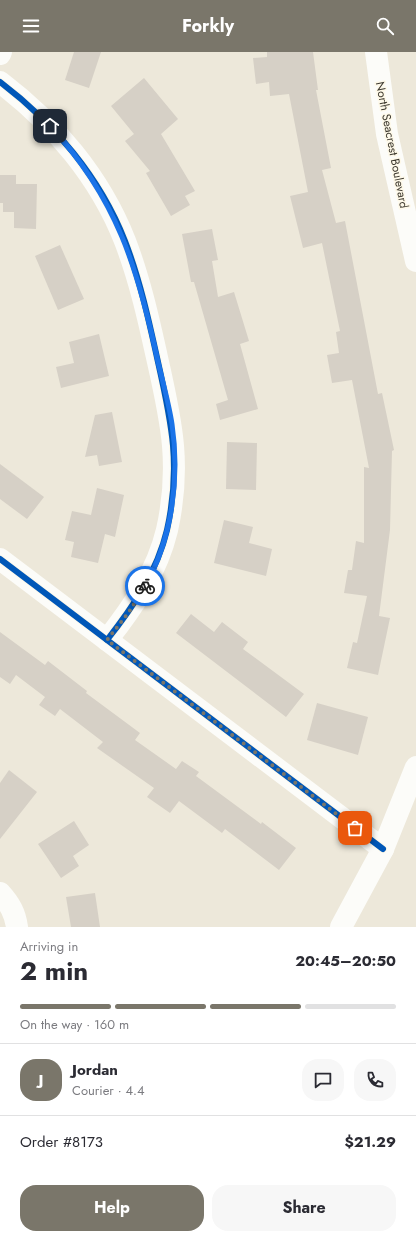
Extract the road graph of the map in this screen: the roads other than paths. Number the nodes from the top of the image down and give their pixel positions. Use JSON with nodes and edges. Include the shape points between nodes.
{"nodes":[{"id":1,"x":376,"y":52,"type":"edge"},
{"id":2,"x":0,"y":82,"type":"edge"},
{"id":3,"x":416,"y":261,"type":"edge"},
{"id":4,"x":0,"y":559,"type":"edge"},
{"id":5,"x":107,"y":640,"type":"junction"},
{"id":6,"x":416,"y":767,"type":"edge"},
{"id":7,"x":383,"y":849,"type":"junction"},
{"id":8,"x":0,"y":893,"type":"edge"},
{"id":9,"x":16,"y":922,"type":"edge"},
{"id":10,"x":341,"y":927,"type":"edge"}],
"edges":[{"from":1,"to":3,"type":"street","name":"North Seacrest Boulevard","via":[[387,134]]},
{"from":2,"to":5,"type":"street","via":[[43,118],[61,137],[103,196],[124,240],[140,286],[172,424],[175,460],[173,496],[167,531],[148,581],[129,612]]},
{"from":4,"to":5,"type":"street"},
{"from":5,"to":7,"type":"street"},
{"from":6,"to":7,"type":"street"},
{"from":7,"to":10,"type":"street"},
{"from":8,"to":9,"type":"street","via":[[9,903]]}]}
